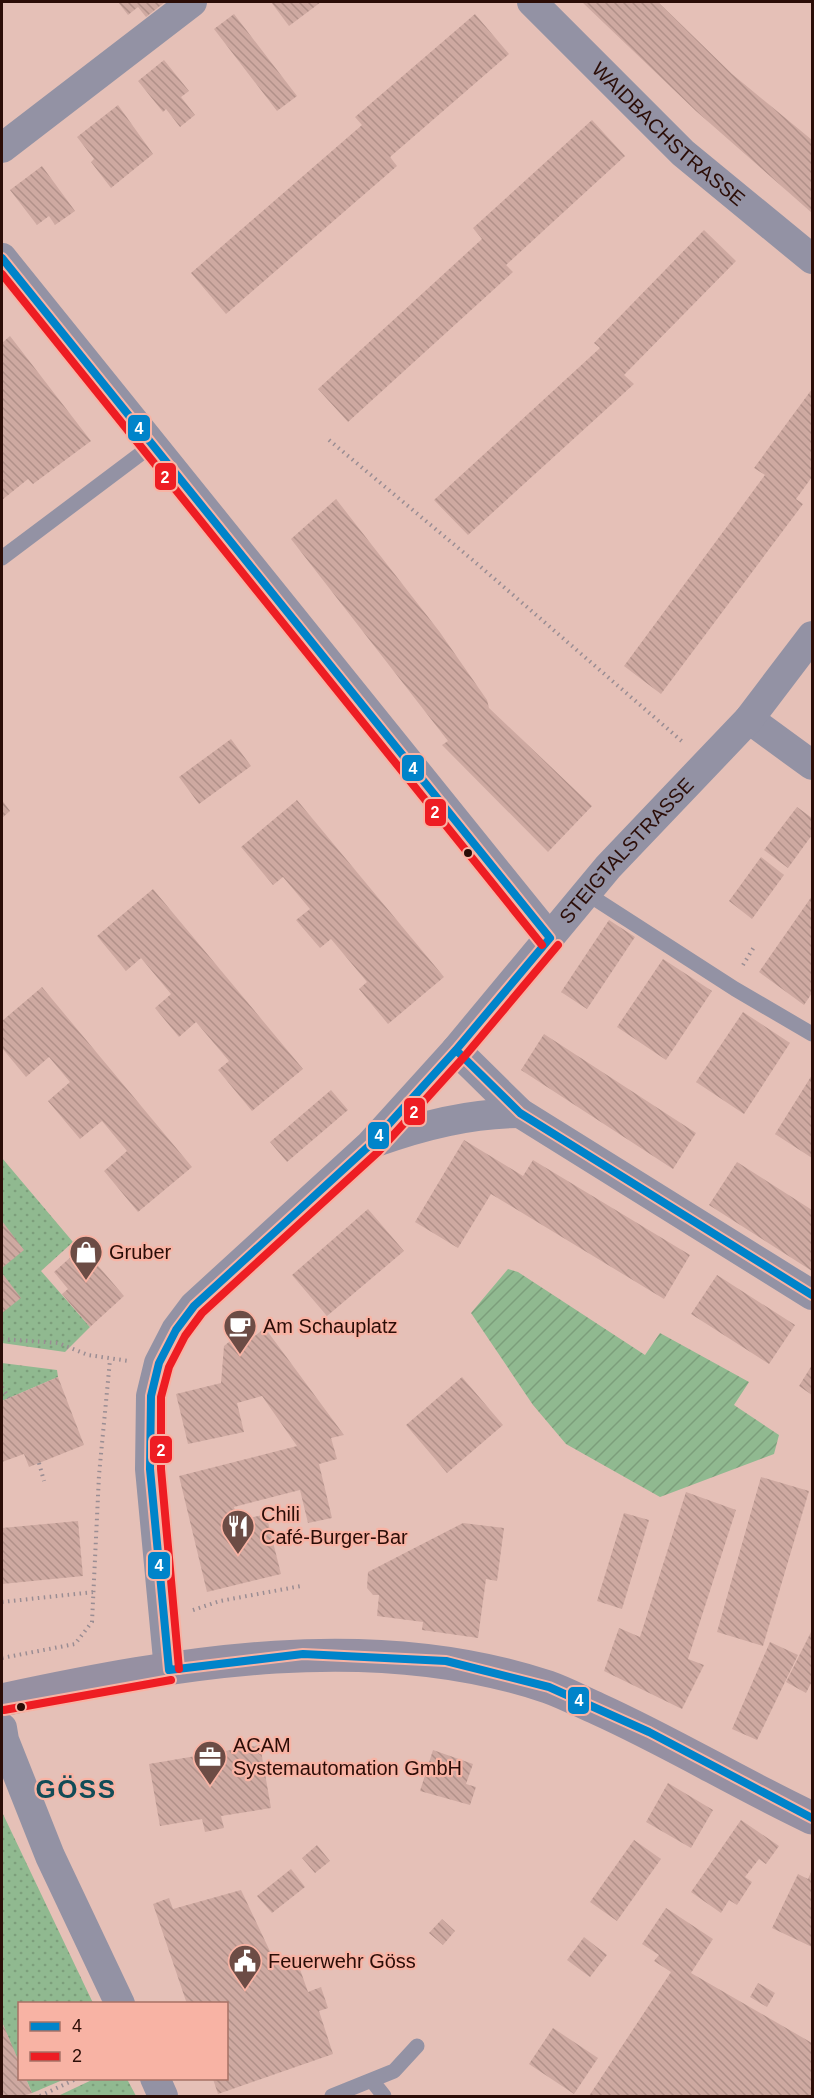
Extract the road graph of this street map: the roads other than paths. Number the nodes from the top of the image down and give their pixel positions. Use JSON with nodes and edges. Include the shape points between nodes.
{"nodes":[{"id":1,"x":192,"y":2,"type":"edge"},
{"id":2,"x":532,"y":2,"type":"edge"},
{"id":3,"x":2,"y":148,"type":"edge"},
{"id":4,"x":2,"y":258,"type":"edge"},
{"id":5,"x":813,"y":260,"type":"edge"},
{"id":6,"x":151,"y":446,"type":"junction"},
{"id":7,"x":2,"y":558,"type":"edge"},
{"id":8,"x":813,"y":636,"type":"edge"},
{"id":9,"x":749,"y":719,"type":"junction"},
{"id":10,"x":813,"y":765,"type":"edge"},
{"id":11,"x":586,"y":894,"type":"junction"},
{"id":12,"x":550,"y":938,"type":"junction"},
{"id":13,"x":813,"y":1034,"type":"edge"},
{"id":14,"x":456,"y":1050,"type":"junction"},
{"id":15,"x":520,"y":1113,"type":"junction"},
{"id":16,"x":370,"y":1144,"type":"junction"},
{"id":17,"x":813,"y":1295,"type":"edge"},
{"id":18,"x":168,"y":1671,"type":"junction"},
{"id":19,"x":2,"y":1700,"type":"edge"},
{"id":20,"x":2,"y":1728,"type":"edge"},
{"id":21,"x":813,"y":1818,"type":"edge"},
{"id":22,"x":119,"y":2002,"type":"edge"},
{"id":23,"x":417,"y":2046,"type":"dead end"},
{"id":24,"x":155,"y":2080,"type":"edge"},
{"id":25,"x":373,"y":2082,"type":"junction"},
{"id":26,"x":163,"y":2097,"type":"edge"},
{"id":27,"x":332,"y":2097,"type":"edge"},
{"id":28,"x":384,"y":2097,"type":"edge"}],
"edges":[{"from":1,"to":3,"type":"street"},
{"from":2,"to":5,"type":"street","name":"WAIDBACHSTRASSE","via":[[683,153]]},
{"from":4,"to":6,"type":"street"},
{"from":6,"to":7,"type":"lane"},
{"from":6,"to":12,"type":"street"},
{"from":8,"to":9,"type":"street","name":"STEIGTALSTRASSE"},
{"from":9,"to":10,"type":"street"},
{"from":9,"to":11,"type":"street","name":"STEIGTALSTRASSE"},
{"from":11,"to":12,"type":"street","name":"STEIGTALSTRASSE"},
{"from":11,"to":13,"type":"lane"},
{"from":12,"to":14,"type":"street","name":"STEIGTALSTRASSE"},
{"from":14,"to":15,"type":"street"},
{"from":14,"to":16,"type":"street","name":"STEIGTALSTRASSE"},
{"from":15,"to":16,"type":"street","via":[[488,1113],[418,1126]]},
{"from":15,"to":17,"type":"street"},
{"from":16,"to":18,"type":"street","name":"STEIGTALSTRASSE","via":[[194,1306],[159,1363],[152,1396],[150,1469]]},
{"from":18,"to":19,"type":"main road"},
{"from":18,"to":21,"type":"main road","via":[[303,1654],[446,1661],[549,1688],[649,1732]]},
{"from":20,"to":22,"type":"street","via":[[50,1856]]},
{"from":23,"to":25,"type":"lane","via":[[394,2071]]},
{"from":24,"to":26,"type":"street"},
{"from":25,"to":27,"type":"lane"},
{"from":25,"to":28,"type":"lane"}]}
